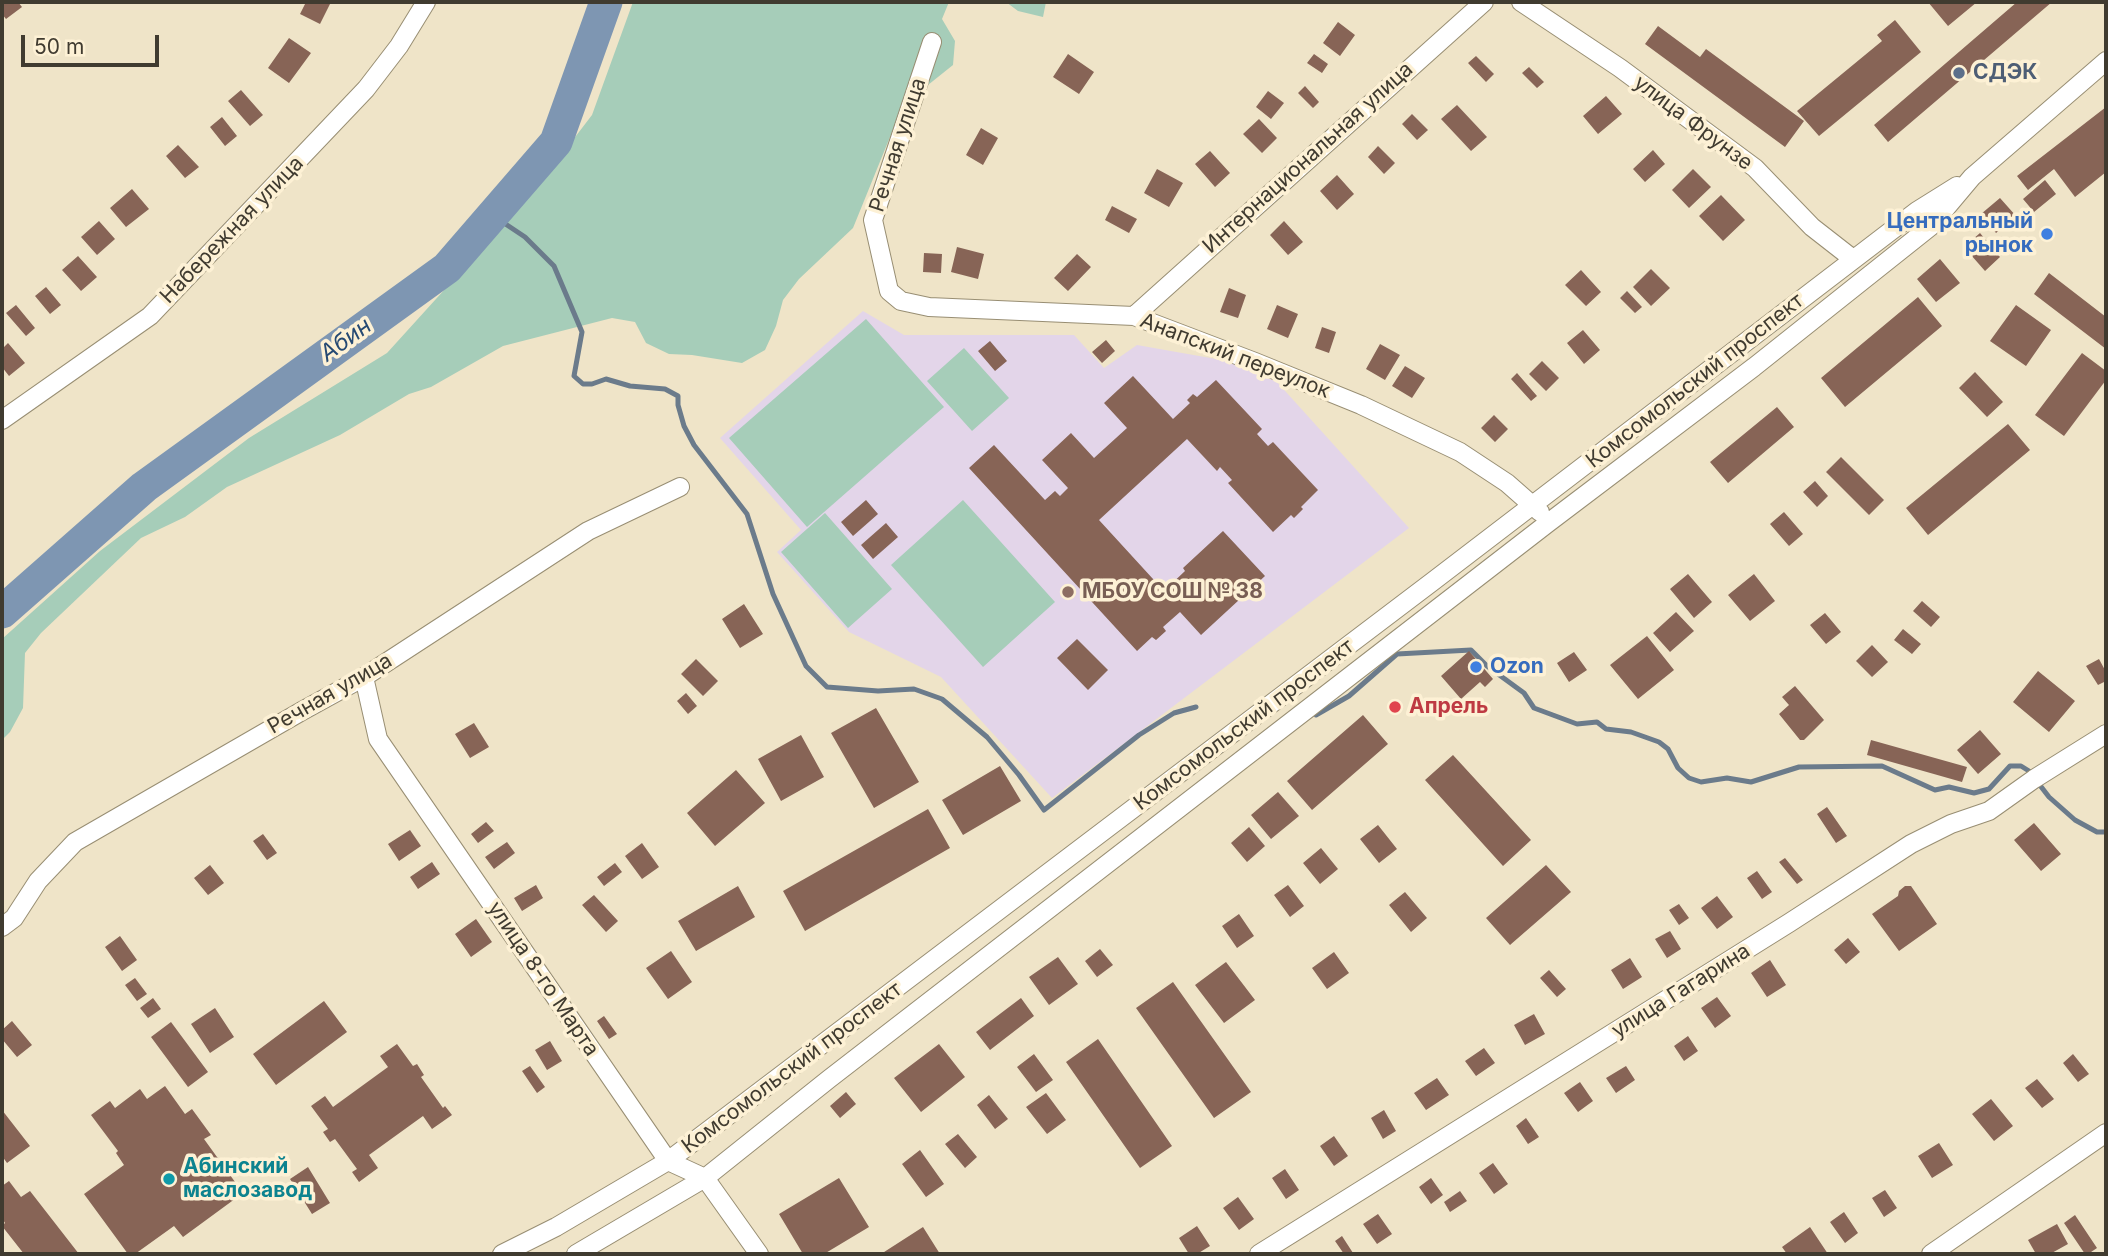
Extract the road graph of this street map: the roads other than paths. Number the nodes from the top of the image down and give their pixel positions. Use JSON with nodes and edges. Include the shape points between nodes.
{"nodes":[{"id":1,"x":426,"y":2,"type":"edge"},
{"id":2,"x":1484,"y":2,"type":"edge"},
{"id":3,"x":1521,"y":2,"type":"edge"},
{"id":4,"x":932,"y":42,"type":"dead end"},
{"id":5,"x":2106,"y":61,"type":"edge"},
{"id":6,"x":1972,"y":177,"type":"junction"},
{"id":7,"x":1853,"y":259,"type":"junction"},
{"id":8,"x":889,"y":290,"type":"joint"},
{"id":9,"x":1134,"y":316,"type":"junction"},
{"id":10,"x":2,"y":420,"type":"edge"},
{"id":11,"x":680,"y":487,"type":"dead end"},
{"id":12,"x":1533,"y":505,"type":"junction"},
{"id":13,"x":1549,"y":523,"type":"junction"},
{"id":14,"x":364,"y":677,"type":"junction"},
{"id":15,"x":2106,"y":734,"type":"edge"},
{"id":16,"x":2,"y":927,"type":"edge"},
{"id":17,"x":2106,"y":1133,"type":"edge"},
{"id":18,"x":668,"y":1161,"type":"junction"},
{"id":19,"x":705,"y":1178,"type":"junction"},
{"id":20,"x":502,"y":1254,"type":"edge"},
{"id":21,"x":576,"y":1254,"type":"edge"},
{"id":22,"x":759,"y":1254,"type":"edge"},
{"id":23,"x":1259,"y":1254,"type":"edge"},
{"id":24,"x":1931,"y":1254,"type":"edge"}],
"edges":[{"from":1,"to":10,"type":"street","name":"Набережная улица","via":[[366,89],[150,316]]},
{"from":2,"to":9,"type":"street","name":"Интернациональная улица"},
{"from":3,"to":7,"type":"street","name":"улица Фрунзе","via":[[1755,168],[1812,227]]},
{"from":4,"to":8,"type":"street","name":"Речная улица","via":[[873,220]]},
{"from":5,"to":6,"type":"street","name":"Комсомольский проспект"},
{"from":6,"to":7,"type":"street","name":"Комсомольский проспект"},
{"from":6,"to":13,"type":"street","name":"Комсомольский проспект","via":[[1930,227]]},
{"from":7,"to":12,"type":"street","name":"Комсомольский проспект"},
{"from":8,"to":9,"type":"street","name":"Анапский переулок","via":[[901,301],[929,307]]},
{"from":9,"to":12,"type":"street","name":"Анапский переулок","via":[[1361,405],[1448,446]]},
{"from":11,"to":14,"type":"street","name":"Речная улица","via":[[588,531]]},
{"from":12,"to":13,"type":"street","name":"Анапский переулок"},
{"from":12,"to":18,"type":"street","name":"Комсомольский проспект"},
{"from":13,"to":19,"type":"street","name":"Комсомольский проспект"},
{"from":14,"to":16,"type":"street","name":"Речная улица","via":[[75,842]]},
{"from":14,"to":18,"type":"street","name":"улица 8-го Марта","via":[[378,739]]},
{"from":15,"to":23,"type":"street","name":"улица Гагарина","via":[[1989,811],[1911,844]]},
{"from":17,"to":24,"type":"street"},
{"from":18,"to":19,"type":"street"},
{"from":18,"to":20,"type":"street","name":"Комсомольский проспект"},
{"from":19,"to":21,"type":"street","name":"Комсомольский проспект"},
{"from":19,"to":22,"type":"street"}]}
